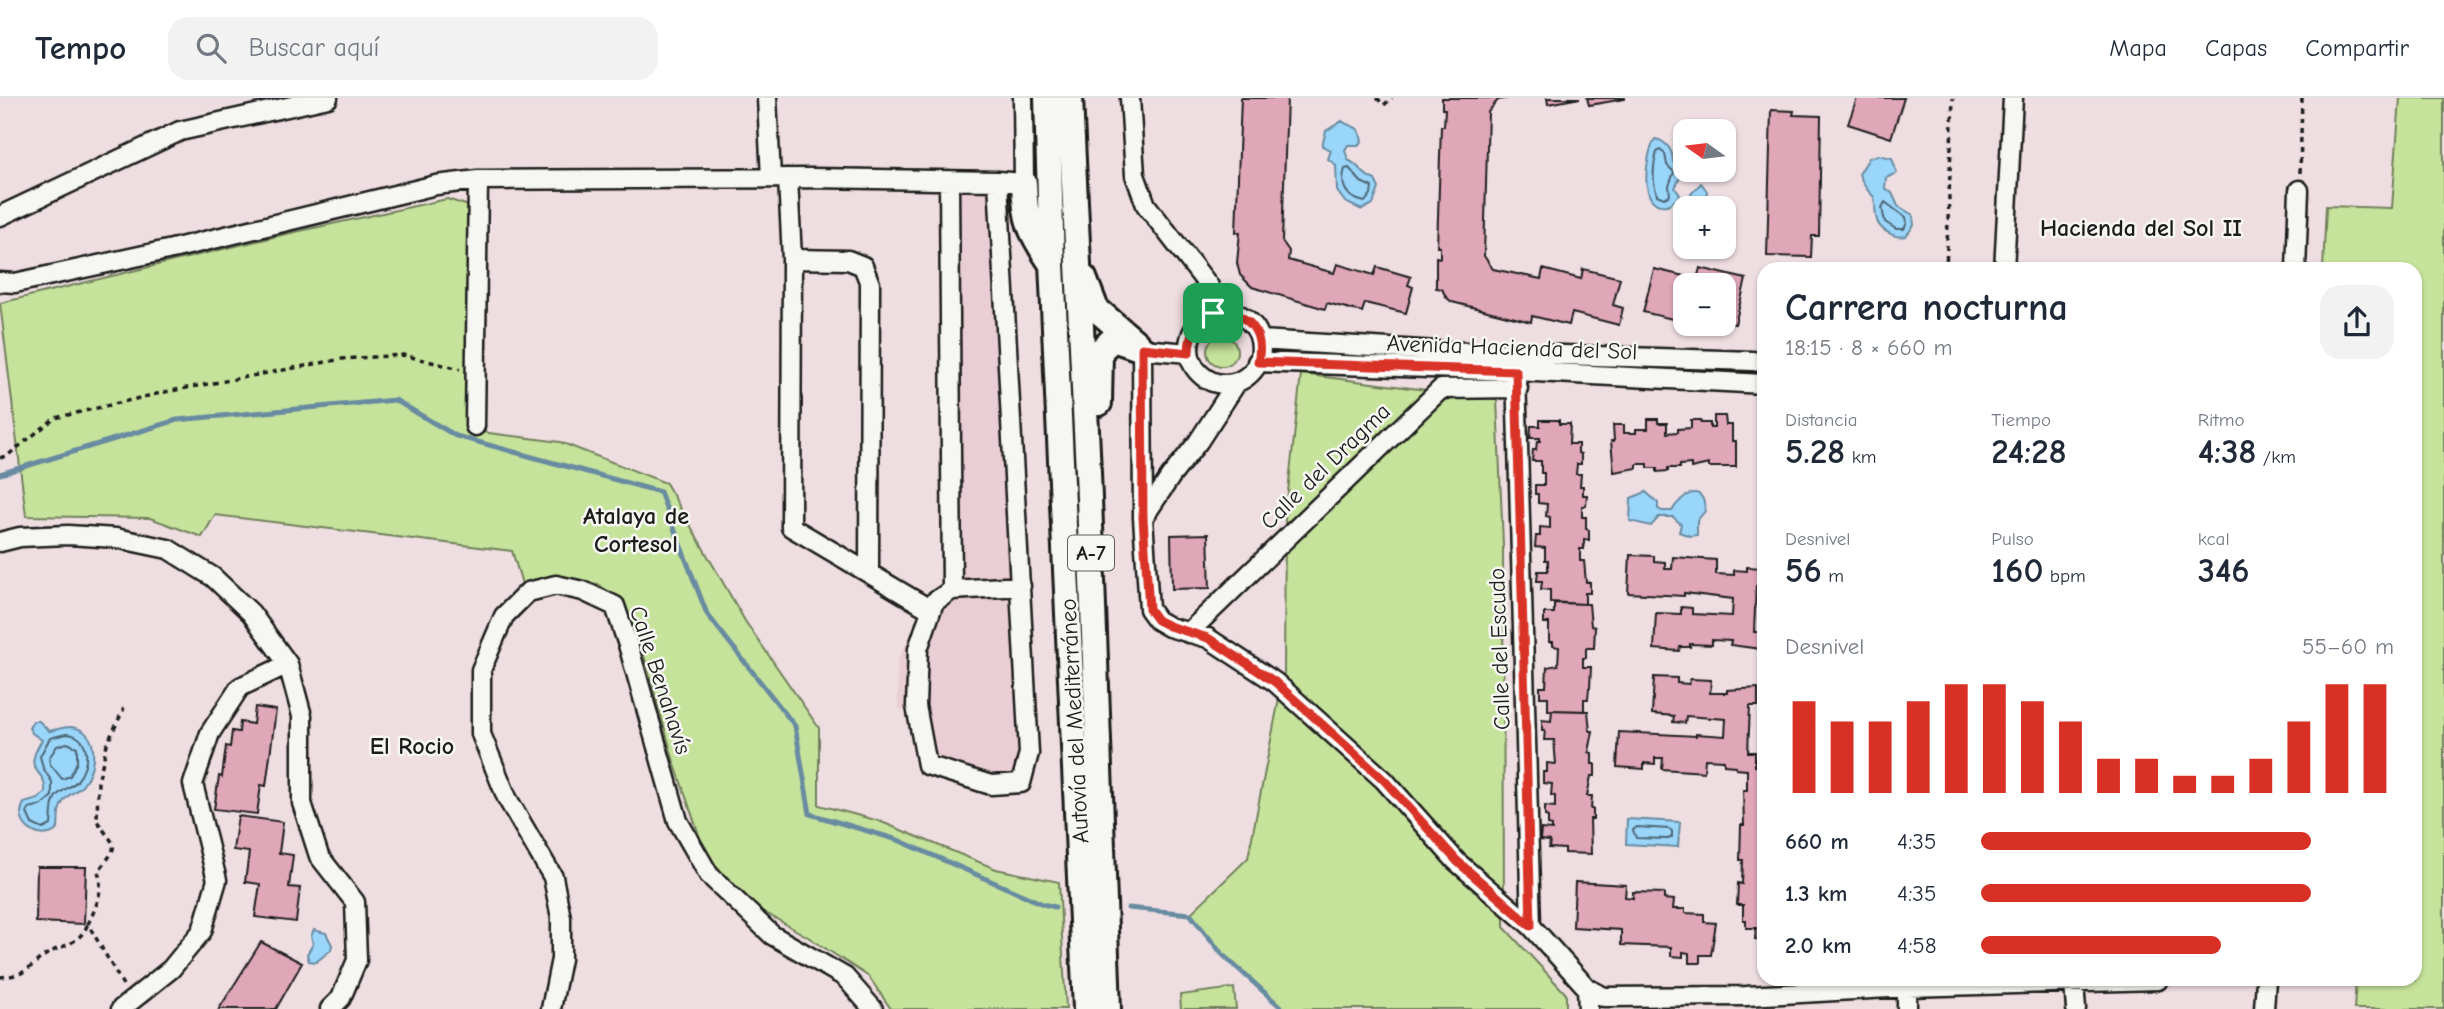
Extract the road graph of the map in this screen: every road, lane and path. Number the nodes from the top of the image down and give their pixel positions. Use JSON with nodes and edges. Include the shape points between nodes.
{"nodes":[{"id":1,"x":328,"y":98,"type":"edge"},
{"id":2,"x":767,"y":98,"type":"edge"},
{"id":3,"x":1023,"y":98,"type":"edge"},
{"id":4,"x":1047,"y":98,"type":"edge"},
{"id":5,"x":1070,"y":98,"type":"edge"},
{"id":6,"x":1130,"y":98,"type":"edge"},
{"id":7,"x":1377,"y":98,"type":"edge"},
{"id":8,"x":1392,"y":98,"type":"edge"},
{"id":9,"x":1954,"y":98,"type":"edge"},
{"id":10,"x":2013,"y":98,"type":"edge"},
{"id":11,"x":2302,"y":98,"type":"edge"},
{"id":12,"x":779,"y":178,"type":"junction"},
{"id":13,"x":478,"y":180,"type":"junction"},
{"id":14,"x":949,"y":180,"type":"junction"},
{"id":15,"x":998,"y":181,"type":"junction"},
{"id":16,"x":1024,"y":183,"type":"junction"},
{"id":17,"x":2299,"y":190,"type":"joint"},
{"id":18,"x":0,"y":216,"type":"edge"},
{"id":19,"x":1076,"y":251,"type":"junction"},
{"id":20,"x":792,"y":259,"type":"junction"},
{"id":21,"x":1946,"y":262,"type":"edge"},
{"id":22,"x":2004,"y":262,"type":"edge"},
{"id":23,"x":2296,"y":262,"type":"edge"},
{"id":24,"x":1052,"y":264,"type":"junction"},
{"id":25,"x":0,"y":282,"type":"edge"},
{"id":26,"x":1213,"y":313,"type":"junction"},
{"id":27,"x":1260,"y":341,"type":"junction"},
{"id":28,"x":1142,"y":348,"type":"junction"},
{"id":29,"x":1189,"y":353,"type":"junction"},
{"id":30,"x":1258,"y":362,"type":"junction"},
{"id":31,"x":1757,"y":362,"type":"edge"},
{"id":32,"x":475,"y":373,"type":"junction"},
{"id":33,"x":1517,"y":379,"type":"junction"},
{"id":34,"x":1237,"y":382,"type":"junction"},
{"id":35,"x":1757,"y":384,"type":"edge"},
{"id":36,"x":475,"y":426,"type":"dead end"},
{"id":37,"x":0,"y":457,"type":"edge"},
{"id":38,"x":1088,"y":472,"type":"junction"},
{"id":39,"x":1143,"y":518,"type":"junction"},
{"id":40,"x":0,"y":542,"type":"edge"},
{"id":41,"x":869,"y":573,"type":"junction"},
{"id":42,"x":1021,"y":586,"type":"junction"},
{"id":43,"x":952,"y":590,"type":"junction"},
{"id":44,"x":931,"y":610,"type":"junction"},
{"id":45,"x":1188,"y":633,"type":"junction"},
{"id":46,"x":288,"y":664,"type":"junction"},
{"id":47,"x":124,"y":708,"type":"dead end"},
{"id":48,"x":88,"y":925,"type":"junction"},
{"id":49,"x":1531,"y":926,"type":"junction"},
{"id":50,"x":0,"y":977,"type":"edge"},
{"id":51,"x":1907,"y":986,"type":"joint"},
{"id":52,"x":2074,"y":986,"type":"edge"},
{"id":53,"x":2266,"y":986,"type":"edge"},
{"id":54,"x":1587,"y":988,"type":"junction"},
{"id":55,"x":1746,"y":1002,"type":"edge"},
{"id":56,"x":127,"y":1004,"type":"edge"},
{"id":57,"x":330,"y":1009,"type":"edge"},
{"id":58,"x":551,"y":1009,"type":"edge"},
{"id":59,"x":873,"y":1009,"type":"edge"},
{"id":60,"x":1086,"y":1009,"type":"edge"},
{"id":61,"x":1108,"y":1009,"type":"edge"},
{"id":62,"x":1588,"y":1009,"type":"edge"},
{"id":63,"x":1908,"y":1009,"type":"edge"},
{"id":64,"x":2076,"y":1009,"type":"edge"},
{"id":65,"x":2264,"y":1009,"type":"edge"}],
"edges":[{"from":1,"to":18,"type":"street","via":[[180,131]]},
{"from":2,"to":12,"type":"street"},
{"from":3,"to":16,"type":"street"},
{"from":4,"to":24,"type":"highway","name":"Autovía del Mediterráneo","number":"A-7"},
{"from":5,"to":19,"type":"highway","name":"Autovía del Mediterráneo","number":"A-7"},
{"from":6,"to":26,"type":"street","via":[[1135,175],[1146,205],[1209,286]]},
{"from":7,"to":8,"type":"path","via":[[1384,105]]},
{"from":9,"to":21,"type":"path"},
{"from":10,"to":22,"type":"street"},
{"from":11,"to":17,"type":"path"},
{"from":12,"to":13,"type":"street"},
{"from":12,"to":14,"type":"street"},
{"from":12,"to":20,"type":"street"},
{"from":13,"to":25,"type":"street","via":[[436,185],[15,283]]},
{"from":13,"to":32,"type":"street"},
{"from":14,"to":15,"type":"street"},
{"from":14,"to":43,"type":"street"},
{"from":15,"to":16,"type":"street"},
{"from":15,"to":42,"type":"street"},
{"from":16,"to":24,"type":"highway","via":[[1025,215]]},
{"from":17,"to":23,"type":"street"},
{"from":19,"to":28,"type":"highway","via":[[1096,309]]},
{"from":19,"to":38,"type":"highway","name":"Autovía del Mediterráneo","number":"A-7"},
{"from":20,"to":41,"type":"street","via":[[791,527]]},
{"from":20,"to":41,"type":"street","via":[[848,260],[863,266],[870,284]]},
{"from":24,"to":60,"type":"highway","name":"Autovía del Mediterráneo","number":"A-7"},
{"from":26,"to":27,"type":"street","via":[[1243,317]]},
{"from":26,"to":29,"type":"street","via":[[1197,324]]},
{"from":27,"to":30,"type":"street"},
{"from":27,"to":31,"type":"street","name":"Avenida Hacienda del Sol"},
{"from":28,"to":29,"type":"street"},
{"from":28,"to":38,"type":"highway","via":[[1113,339],[1100,351]]},
{"from":28,"to":39,"type":"street"},
{"from":29,"to":34,"type":"street","via":[[1206,379]]},
{"from":30,"to":33,"type":"street","name":"Avenida Hacienda del Sol"},
{"from":30,"to":34,"type":"street"},
{"from":32,"to":36,"type":"street"},
{"from":32,"to":37,"type":"path","via":[[403,355],[330,362],[165,392],[55,418],[8,456]]},
{"from":33,"to":35,"type":"street","name":"Avenida Hacienda del Sol"},
{"from":33,"to":45,"type":"street","name":"Calle del Dragma","via":[[1441,388]]},
{"from":33,"to":49,"type":"street","name":"Calle del Escudo"},
{"from":34,"to":39,"type":"street"},
{"from":38,"to":61,"type":"highway","name":"Autovía del Mediterráneo","number":"A-7"},
{"from":39,"to":45,"type":"street","via":[[1149,609],[1157,620]]},
{"from":40,"to":46,"type":"street","via":[[20,537],[116,538],[168,549],[213,577],[232,595]]},
{"from":41,"to":44,"type":"street"},
{"from":42,"to":43,"type":"street"},
{"from":42,"to":44,"type":"street","via":[[1029,753],[1021,783],[991,785],[927,765],[916,706],[918,649]]},
{"from":43,"to":44,"type":"street","via":[[934,602]]},
{"from":45,"to":49,"type":"street","via":[[1208,638],[1275,682],[1384,780],[1457,861]]},
{"from":46,"to":56,"type":"street","via":[[240,687],[210,733],[193,784],[217,880],[202,931],[170,969]]},
{"from":46,"to":57,"type":"street","via":[[302,716],[302,803],[319,856],[355,902],[357,960],[341,998]]},
{"from":47,"to":48,"type":"path","via":[[107,744],[98,782],[97,821],[111,837],[113,852],[97,871],[100,892]]},
{"from":48,"to":50,"type":"path","via":[[82,938],[47,954],[18,975]]},
{"from":48,"to":56,"type":"path"},
{"from":49,"to":54,"type":"street"},
{"from":51,"to":55,"type":"street"},
{"from":51,"to":63,"type":"street"},
{"from":52,"to":64,"type":"street"},
{"from":53,"to":65,"type":"street"},
{"from":54,"to":55,"type":"street","via":[[1604,997]]},
{"from":54,"to":62,"type":"street"},
{"from":58,"to":59,"type":"street","name":"Calle Benahavís","via":[[561,959],[561,918],[553,877],[507,798],[481,734],[481,670],[504,616],[528,592],[556,585],[615,606],[678,821],[709,875],[772,935],[845,977]]}]}
